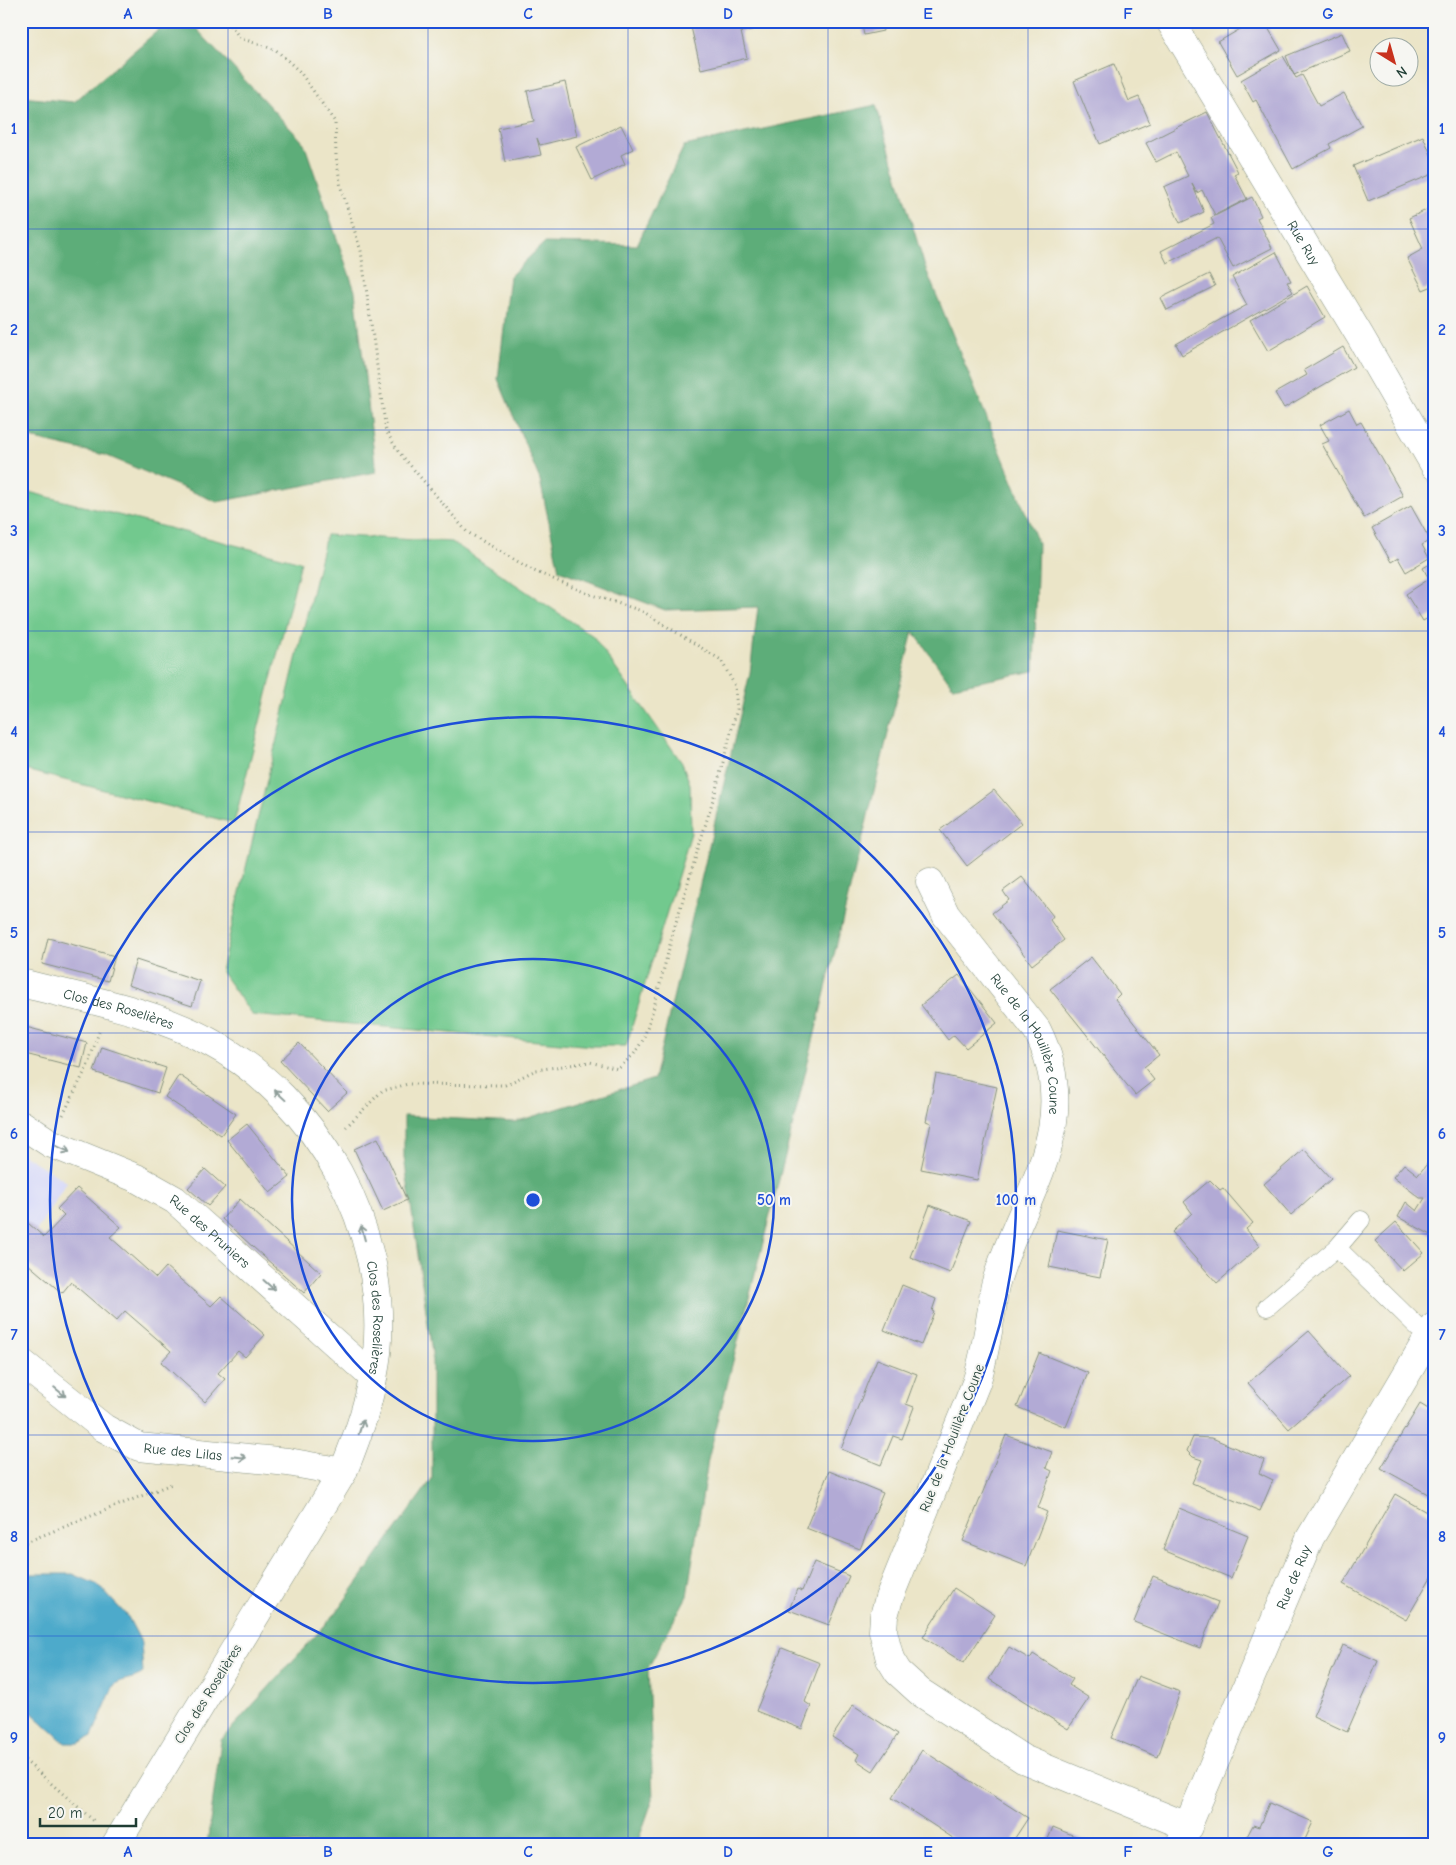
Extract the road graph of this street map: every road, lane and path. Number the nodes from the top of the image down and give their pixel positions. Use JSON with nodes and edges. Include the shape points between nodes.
{"nodes":[{"id":1,"x":227,"y":21,"type":"edge"},
{"id":2,"x":1170,"y":21,"type":"edge"},
{"id":3,"x":1435,"y":466,"type":"edge"},
{"id":4,"x":930,"y":882,"type":"dead end"},
{"id":5,"x":21,"y":983,"type":"edge"},
{"id":6,"x":88,"y":1065,"type":"dead end"},
{"id":7,"x":61,"y":1119,"type":"dead end"},
{"id":8,"x":21,"y":1124,"type":"edge"},
{"id":9,"x":325,"y":1149,"type":"junction"},
{"id":10,"x":1361,"y":1220,"type":"dead end"},
{"id":11,"x":1337,"y":1248,"type":"junction"},
{"id":12,"x":1267,"y":1307,"type":"dead end"},
{"id":13,"x":1432,"y":1331,"type":"edge"},
{"id":14,"x":21,"y":1362,"type":"edge"},
{"id":15,"x":373,"y":1377,"type":"junction"},
{"id":16,"x":343,"y":1472,"type":"junction"},
{"id":17,"x":176,"y":1482,"type":"dead end"},
{"id":18,"x":21,"y":1544,"type":"edge"},
{"id":19,"x":21,"y":1757,"type":"edge"},
{"id":20,"x":1185,"y":1835,"type":"edge"},
{"id":21,"x":116,"y":1843,"type":"edge"}],
"edges":[{"from":1,"to":9,"type":"path","via":[[240,38],[276,50],[300,72],[335,122],[337,164],[361,251],[386,431],[398,451],[475,537],[534,571],[642,611],[721,660],[735,686],[737,708],[654,1007],[643,1040],[634,1054],[618,1069],[590,1062],[536,1070],[505,1085],[408,1084],[382,1091]]},
{"from":2,"to":3,"type":"street","name":"Rue Ruy"},
{"from":4,"to":20,"type":"street","name":"Rue de la Houillère Coune","via":[[946,915],[1037,1030],[1051,1066],[1055,1094],[1054,1125],[1047,1154],[995,1283],[976,1383],[889,1598],[883,1623],[886,1645],[890,1659],[908,1683],[1024,1759]]},
{"from":9,"to":5,"type":"street","name":"Clos des Roselières","one_way":true,"via":[[280,1095],[210,1042],[154,1018]]},
{"from":6,"to":7,"type":"path"},
{"from":8,"to":15,"type":"street","name":"Rue des Pruniers","one_way":true,"via":[[56,1146],[136,1178],[175,1200]]},
{"from":15,"to":9,"type":"street","name":"Clos des Roselières","one_way":true,"via":[[377,1322],[370,1256],[358,1214]]},
{"from":10,"to":11,"type":"lane"},
{"from":11,"to":12,"type":"lane"},
{"from":11,"to":13,"type":"lane"},
{"from":13,"to":20,"type":"street","name":"Rue de Ruy","via":[[1310,1538]]},
{"from":14,"to":16,"type":"street","name":"Rue des Lilas","one_way":true,"via":[[104,1428],[139,1447],[288,1462]]},
{"from":16,"to":15,"type":"street","name":"Clos des Roselières","one_way":true,"via":[[361,1431]]},
{"from":16,"to":21,"type":"street","name":"Clos des Roselières"},
{"from":17,"to":18,"type":"path"},
{"from":19,"to":21,"type":"path"}]}
